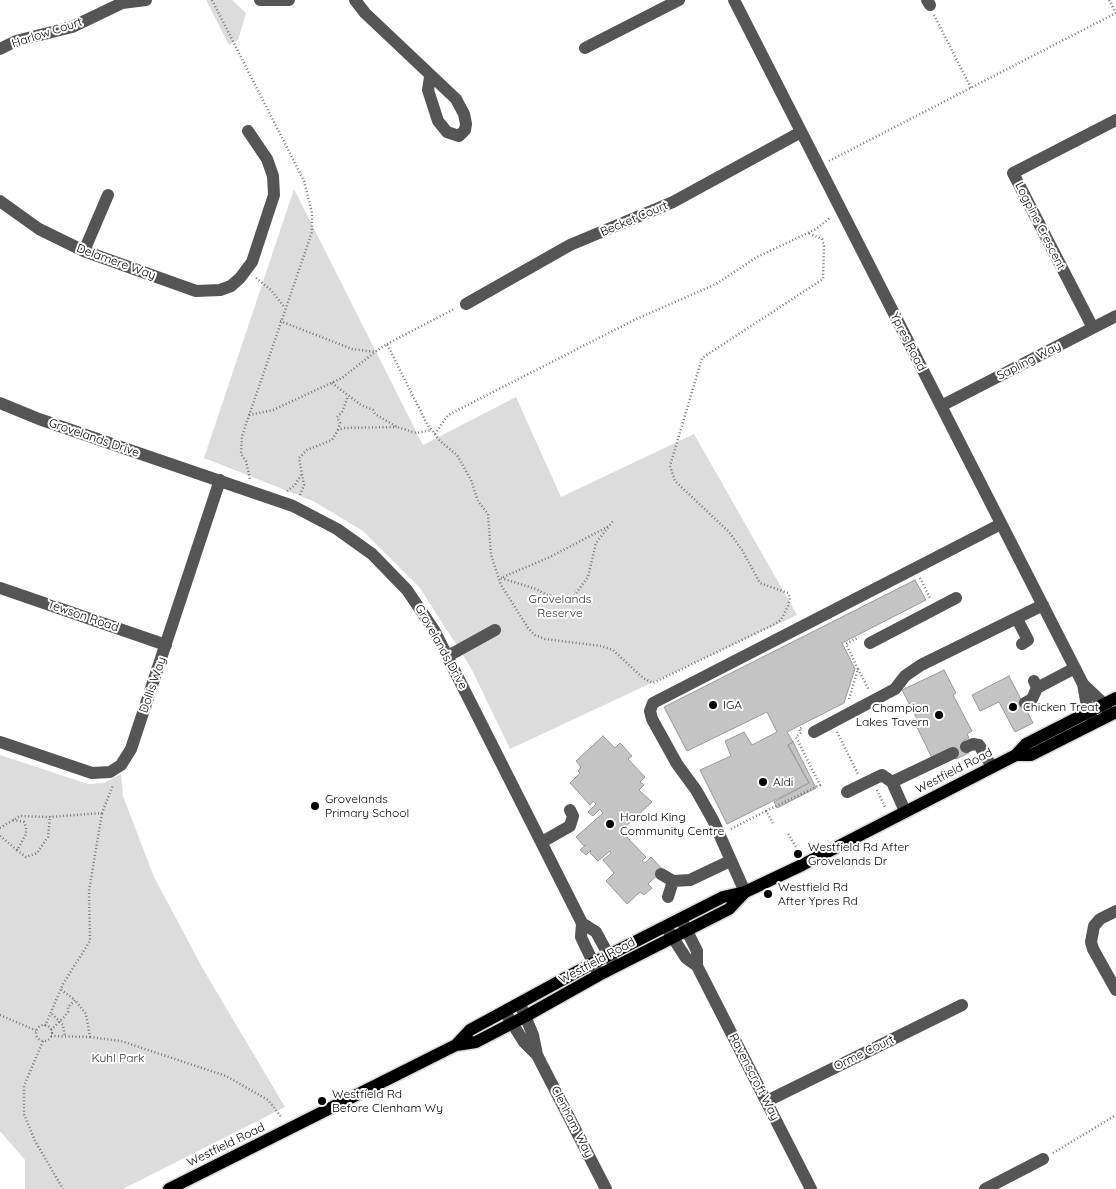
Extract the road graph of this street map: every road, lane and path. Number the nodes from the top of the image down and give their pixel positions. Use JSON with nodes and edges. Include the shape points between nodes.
{"nodes":[{"id":1,"x":146,"y":0,"type":"edge"},
{"id":2,"x":260,"y":0,"type":"edge"},
{"id":3,"x":289,"y":0,"type":"edge"},
{"id":4,"x":355,"y":0,"type":"edge"},
{"id":5,"x":679,"y":0,"type":"edge"},
{"id":6,"x":734,"y":0,"type":"edge"},
{"id":7,"x":1109,"y":0,"type":"edge"},
{"id":8,"x":123,"y":1,"type":"edge"},
{"id":9,"x":928,"y":2,"type":"edge"},
{"id":10,"x":1116,"y":13,"type":"edge"},
{"id":11,"x":585,"y":48,"type":"dead end"},
{"id":12,"x":0,"y":49,"type":"edge"},
{"id":13,"x":430,"y":77,"type":"dead end"},
{"id":14,"x":971,"y":88,"type":"junction"},
{"id":15,"x":1116,"y":120,"type":"edge"},
{"id":16,"x":248,"y":131,"type":"dead end"},
{"id":17,"x":801,"y":132,"type":"junction"},
{"id":18,"x":828,"y":162,"type":"dead end"},
{"id":19,"x":108,"y":195,"type":"dead end"},
{"id":20,"x":0,"y":201,"type":"edge"},
{"id":21,"x":833,"y":214,"type":"dead end"},
{"id":22,"x":808,"y":233,"type":"junction"},
{"id":23,"x":84,"y":252,"type":"junction"},
{"id":24,"x":243,"y":275,"type":"junction"},
{"id":25,"x":466,"y":304,"type":"joint"},
{"id":26,"x":285,"y":308,"type":"dead end"},
{"id":27,"x":1116,"y":316,"type":"edge"},
{"id":28,"x":280,"y":321,"type":"dead end"},
{"id":29,"x":1092,"y":328,"type":"junction"},
{"id":30,"x":387,"y":344,"type":"junction"},
{"id":31,"x":375,"y":352,"type":"junction"},
{"id":32,"x":332,"y":383,"type":"junction"},
{"id":33,"x":348,"y":396,"type":"junction"},
{"id":34,"x":0,"y":403,"type":"edge"},
{"id":35,"x":941,"y":406,"type":"junction"},
{"id":36,"x":249,"y":415,"type":"dead end"},
{"id":37,"x":397,"y":427,"type":"junction"},
{"id":38,"x":338,"y":430,"type":"junction"},
{"id":39,"x":432,"y":430,"type":"junction"},
{"id":40,"x":435,"y":434,"type":"junction"},
{"id":41,"x":302,"y":474,"type":"junction"},
{"id":42,"x":220,"y":480,"type":"junction"},
{"id":43,"x":285,"y":493,"type":"dead end"},
{"id":44,"x":298,"y":498,"type":"dead end"},
{"id":45,"x":614,"y":521,"type":"dead end"},
{"id":46,"x":1001,"y":524,"type":"junction"},
{"id":47,"x":609,"y":526,"type":"junction"},
{"id":48,"x":918,"y":575,"type":"dead end"},
{"id":49,"x":500,"y":578,"type":"junction"},
{"id":50,"x":0,"y":588,"type":"edge"},
{"id":51,"x":956,"y":598,"type":"dead end"},
{"id":52,"x":931,"y":600,"type":"dead end"},
{"id":53,"x":1043,"y":605,"type":"junction"},
{"id":54,"x":1017,"y":619,"type":"junction"},
{"id":55,"x":496,"y":630,"type":"dead end"},
{"id":56,"x":866,"y":639,"type":"joint"},
{"id":57,"x":166,"y":645,"type":"junction"},
{"id":58,"x":1019,"y":649,"type":"dead end"},
{"id":59,"x":448,"y":656,"type":"junction"},
{"id":60,"x":1075,"y":668,"type":"junction"},
{"id":61,"x":858,"y":669,"type":"junction"},
{"id":62,"x":1083,"y":684,"type":"junction"},
{"id":63,"x":870,"y":692,"type":"dead end"},
{"id":64,"x":1116,"y":698,"type":"edge"},
{"id":65,"x":855,"y":701,"type":"dead end"},
{"id":66,"x":1024,"y":703,"type":"dead end"},
{"id":67,"x":1110,"y":710,"type":"edge"},
{"id":68,"x":1091,"y":717,"type":"junction"},
{"id":69,"x":810,"y":729,"type":"joint"},
{"id":70,"x":835,"y":729,"type":"dead end"},
{"id":71,"x":0,"y":742,"type":"edge"},
{"id":72,"x":966,"y":747,"type":"dead end"},
{"id":73,"x":953,"y":753,"type":"dead end"},
{"id":74,"x":992,"y":767,"type":"junction"},
{"id":75,"x":858,"y":775,"type":"dead end"},
{"id":76,"x":892,"y":782,"type":"junction"},
{"id":77,"x":113,"y":783,"type":"dead end"},
{"id":78,"x":876,"y":787,"type":"dead end"},
{"id":79,"x":846,"y":792,"type":"dead end"},
{"id":80,"x":885,"y":806,"type":"dead end"},
{"id":81,"x":570,"y":810,"type":"dead end"},
{"id":82,"x":766,"y":811,"type":"junction"},
{"id":83,"x":905,"y":811,"type":"junction"},
{"id":84,"x":102,"y":812,"type":"junction"},
{"id":85,"x":23,"y":816,"type":"junction"},
{"id":86,"x":50,"y":816,"type":"junction"},
{"id":87,"x":13,"y":820,"type":"junction"},
{"id":88,"x":24,"y":822,"type":"junction"},
{"id":89,"x":773,"y":823,"type":"dead end"},
{"id":90,"x":0,"y":828,"type":"edge"},
{"id":91,"x":729,"y":830,"type":"dead end"},
{"id":92,"x":788,"y":834,"type":"dead end"},
{"id":93,"x":0,"y":836,"type":"edge"},
{"id":94,"x":542,"y":842,"type":"junction"},
{"id":95,"x":796,"y":847,"type":"dead end"},
{"id":96,"x":17,"y":850,"type":"junction"},
{"id":97,"x":730,"y":861,"type":"junction"},
{"id":98,"x":661,"y":874,"type":"dead end"},
{"id":99,"x":673,"y":881,"type":"junction"},
{"id":100,"x":745,"y":892,"type":"junction"},
{"id":101,"x":668,"y":897,"type":"dead end"},
{"id":102,"x":1116,"y":911,"type":"edge"},
{"id":103,"x":582,"y":923,"type":"junction"},
{"id":104,"x":684,"y":924,"type":"junction"},
{"id":105,"x":669,"y":932,"type":"junction"},
{"id":106,"x":612,"y":961,"type":"junction"},
{"id":107,"x":593,"y":963,"type":"junction"},
{"id":108,"x":697,"y":966,"type":"junction"},
{"id":109,"x":599,"y":975,"type":"junction"},
{"id":110,"x":60,"y":989,"type":"junction"},
{"id":111,"x":1116,"y":990,"type":"edge"},
{"id":112,"x":76,"y":1000,"type":"junction"},
{"id":113,"x":520,"y":1004,"type":"junction"},
{"id":114,"x":962,"y":1005,"type":"dead end"},
{"id":115,"x":52,"y":1014,"type":"junction"},
{"id":116,"x":0,"y":1015,"type":"edge"},
{"id":117,"x":526,"y":1016,"type":"junction"},
{"id":118,"x":508,"y":1017,"type":"junction"},
{"id":119,"x":60,"y":1019,"type":"junction"},
{"id":120,"x":45,"y":1026,"type":"junction"},
{"id":121,"x":51,"y":1030,"type":"junction"},
{"id":122,"x":37,"y":1031,"type":"junction"},
{"id":123,"x":51,"y":1036,"type":"junction"},
{"id":124,"x":65,"y":1037,"type":"junction"},
{"id":125,"x":90,"y":1037,"type":"junction"},
{"id":126,"x":42,"y":1041,"type":"junction"},
{"id":127,"x":537,"y":1055,"type":"junction"},
{"id":128,"x":766,"y":1101,"type":"junction"},
{"id":129,"x":1116,"y":1115,"type":"edge"},
{"id":130,"x":282,"y":1119,"type":"dead end"},
{"id":131,"x":1044,"y":1160,"type":"joint"},
{"id":132,"x":63,"y":1189,"type":"edge"},
{"id":133,"x":169,"y":1189,"type":"edge"},
{"id":134,"x":606,"y":1189,"type":"edge"},
{"id":135,"x":810,"y":1189,"type":"edge"},
{"id":136,"x":985,"y":1189,"type":"edge"}],
"edges":[{"from":1,"to":8,"type":"street","name":"Harlow Court"},
{"from":2,"to":3,"type":"street"},
{"from":4,"to":13,"type":"street"},
{"from":5,"to":11,"type":"street"},
{"from":6,"to":17,"type":"street","name":"Ypres Road"},
{"from":7,"to":10,"type":"path"},
{"from":8,"to":12,"type":"street","name":"Harlow Court","via":[[72,27],[16,41]]},
{"from":9,"to":14,"type":"path"},
{"from":10,"to":14,"type":"path"},
{"from":14,"to":18,"type":"path"},
{"from":15,"to":29,"type":"street","name":"Logpine Crescent","via":[[1013,173]]},
{"from":16,"to":24,"type":"street","via":[[267,160],[275,186],[258,245]]},
{"from":17,"to":25,"type":"street","name":"Becket Court","via":[[673,202],[570,245]]},
{"from":17,"to":35,"type":"street","name":"Ypres Road"},
{"from":19,"to":23,"type":"street"},
{"from":20,"to":23,"type":"street","name":"Delamere Way","via":[[39,229]]},
{"from":21,"to":22,"type":"path","via":[[825,224]]},
{"from":22,"to":40,"type":"path","via":[[757,257],[716,284],[634,320],[448,415]]},
{"from":22,"to":49,"type":"path","via":[[822,239],[823,279],[702,358],[670,466],[680,486],[729,532],[760,583],[788,593],[789,603],[781,620],[653,684],[608,648],[535,635]]},
{"from":23,"to":24,"type":"street","name":"Delamere Way","via":[[196,290],[220,290],[231,286]]},
{"from":24,"to":26,"type":"path","via":[[262,281]]},
{"from":25,"to":30,"type":"path"},
{"from":27,"to":29,"type":"street","name":"Sapling Way"},
{"from":28,"to":31,"type":"path","via":[[352,349]]},
{"from":29,"to":35,"type":"street","name":"Sapling Way"},
{"from":30,"to":31,"type":"path"},
{"from":30,"to":39,"type":"path"},
{"from":31,"to":32,"type":"path","via":[[350,374]]},
{"from":32,"to":33,"type":"path"},
{"from":32,"to":36,"type":"path","via":[[273,410]]},
{"from":33,"to":37,"type":"path"},
{"from":33,"to":38,"type":"path","via":[[338,415]]},
{"from":34,"to":42,"type":"street","name":"Grovelands Drive"},
{"from":35,"to":46,"type":"street","name":"Ypres Road"},
{"from":37,"to":38,"type":"path","via":[[351,426]]},
{"from":37,"to":39,"type":"path","via":[[416,433]]},
{"from":38,"to":41,"type":"path","via":[[332,440],[314,445],[299,458]]},
{"from":39,"to":40,"type":"path"},
{"from":40,"to":49,"type":"path","via":[[457,455],[478,501],[488,514],[491,555]]},
{"from":41,"to":43,"type":"path"},
{"from":41,"to":44,"type":"path","via":[[304,490]]},
{"from":42,"to":57,"type":"street","name":"Dollis Way"},
{"from":42,"to":59,"type":"street","name":"Grovelands Drive","via":[[315,516],[359,544],[407,590]]},
{"from":45,"to":47,"type":"path"},
{"from":46,"to":53,"type":"street","name":"Ypres Road"},
{"from":46,"to":97,"type":"street","via":[[653,702],[652,719],[713,820]]},
{"from":47,"to":49,"type":"path","via":[[550,557]]},
{"from":47,"to":49,"type":"path","via":[[596,543],[588,577],[574,596],[547,595]]},
{"from":48,"to":52,"type":"path"},
{"from":50,"to":57,"type":"street","name":"Tewson Road"},
{"from":51,"to":56,"type":"street"},
{"from":53,"to":54,"type":"street"},
{"from":53,"to":60,"type":"street","name":"Ypres Road"},
{"from":54,"to":58,"type":"street","via":[[1028,640]]},
{"from":54,"to":69,"type":"street","via":[[921,665],[904,676],[895,689]]},
{"from":55,"to":59,"type":"street"},
{"from":56,"to":61,"type":"path","via":[[846,644]]},
{"from":57,"to":71,"type":"street","name":"Dollis Way","via":[[131,749],[122,765],[110,772],[92,773]]},
{"from":59,"to":94,"type":"street","name":"Grovelands Drive"},
{"from":60,"to":62,"type":"street","name":"Ypres Road"},
{"from":60,"to":66,"type":"street","via":[[1035,685],[1032,699]]},
{"from":61,"to":63,"type":"path"},
{"from":61,"to":65,"type":"path","via":[[848,704]]},
{"from":62,"to":67,"type":"street","name":"Ypres Road"},
{"from":62,"to":68,"type":"street","name":"Ypres Road"},
{"from":64,"to":67,"type":"main road","name":"Westfield Road"},
{"from":67,"to":68,"type":"main road","name":"Westfield Road"},
{"from":68,"to":74,"type":"main road","name":"Westfield Road","via":[[1031,755],[1016,755]]},
{"from":69,"to":82,"type":"path","via":[[800,729],[802,734],[796,737],[820,785]]},
{"from":70,"to":75,"type":"path"},
{"from":72,"to":74,"type":"street","via":[[979,745]]},
{"from":73,"to":76,"type":"street"},
{"from":74,"to":83,"type":"main road","name":"Westfield Road"},
{"from":76,"to":79,"type":"street","via":[[882,775]]},
{"from":76,"to":83,"type":"street"},
{"from":77,"to":84,"type":"path"},
{"from":78,"to":80,"type":"path"},
{"from":81,"to":94,"type":"street","via":[[573,816],[570,826]]},
{"from":82,"to":89,"type":"path"},
{"from":82,"to":91,"type":"path"},
{"from":83,"to":100,"type":"main road","name":"Westfield Road"},
{"from":84,"to":86,"type":"path"},
{"from":84,"to":110,"type":"path","via":[[89,891],[90,941]]},
{"from":85,"to":86,"type":"path"},
{"from":85,"to":87,"type":"path"},
{"from":85,"to":88,"type":"path"},
{"from":86,"to":96,"type":"path","via":[[48,837],[37,853],[26,857]]},
{"from":87,"to":88,"type":"path"},
{"from":87,"to":90,"type":"path"},
{"from":88,"to":96,"type":"path","via":[[26,834]]},
{"from":92,"to":95,"type":"path"},
{"from":93,"to":96,"type":"path"},
{"from":94,"to":103,"type":"street","name":"Grovelands Drive"},
{"from":97,"to":99,"type":"street","via":[[690,880]]},
{"from":97,"to":100,"type":"street"},
{"from":98,"to":99,"type":"street"},
{"from":99,"to":101,"type":"street"},
{"from":100,"to":104,"type":"main road","name":"Westfield Road","via":[[729,909]]},
{"from":102,"to":111,"type":"street","via":[[1094,926],[1091,942]]},
{"from":103,"to":106,"type":"street","name":"Grovelands Drive","via":[[596,932]]},
{"from":103,"to":107,"type":"street","name":"Grovelands Drive","via":[[581,937]]},
{"from":104,"to":105,"type":"main road","name":"Westfield Road"},
{"from":104,"to":108,"type":"street","name":"Ravenscroft Way","via":[[697,952]]},
{"from":105,"to":106,"type":"main road","name":"Westfield Road"},
{"from":105,"to":108,"type":"street","name":"Ravenscroft Way","via":[[686,958]]},
{"from":106,"to":107,"type":"main road","name":"Westfield Road"},
{"from":106,"to":109,"type":"main road","name":"Westfield Road"},
{"from":107,"to":109,"type":"street","name":"Grovelands Drive"},
{"from":107,"to":113,"type":"main road","name":"Westfield Road"},
{"from":108,"to":128,"type":"street","name":"Ravenscroft Way"},
{"from":109,"to":117,"type":"main road","name":"Westfield Road"},
{"from":110,"to":112,"type":"path"},
{"from":110,"to":115,"type":"path"},
{"from":112,"to":119,"type":"path"},
{"from":112,"to":125,"type":"path","via":[[86,1014]]},
{"from":113,"to":117,"type":"street","name":"Clenham Way"},
{"from":113,"to":118,"type":"main road","name":"Westfield Road"},
{"from":114,"to":128,"type":"street","name":"Orme Court"},
{"from":115,"to":119,"type":"path"},
{"from":115,"to":120,"type":"path"},
{"from":116,"to":122,"type":"path"},
{"from":117,"to":118,"type":"main road","name":"Westfield Road"},
{"from":117,"to":127,"type":"street","name":"Clenham Way"},
{"from":118,"to":127,"type":"street","name":"Clenham Way"},
{"from":118,"to":133,"type":"main road","name":"Westfield Road","via":[[476,1042],[456,1045]]},
{"from":119,"to":121,"type":"path"},
{"from":119,"to":124,"type":"path"},
{"from":120,"to":121,"type":"path"},
{"from":120,"to":122,"type":"path"},
{"from":121,"to":123,"type":"path"},
{"from":122,"to":126,"type":"path"},
{"from":123,"to":124,"type":"path"},
{"from":123,"to":126,"type":"path"},
{"from":124,"to":125,"type":"path"},
{"from":125,"to":130,"type":"path","via":[[122,1041],[226,1076],[268,1100]]},
{"from":126,"to":132,"type":"path","via":[[24,1086],[24,1114],[35,1142]]},
{"from":127,"to":134,"type":"street","name":"Clenham Way"},
{"from":128,"to":135,"type":"street","name":"Ravenscroft Way"},
{"from":129,"to":131,"type":"path"},
{"from":131,"to":136,"type":"street"}]}
